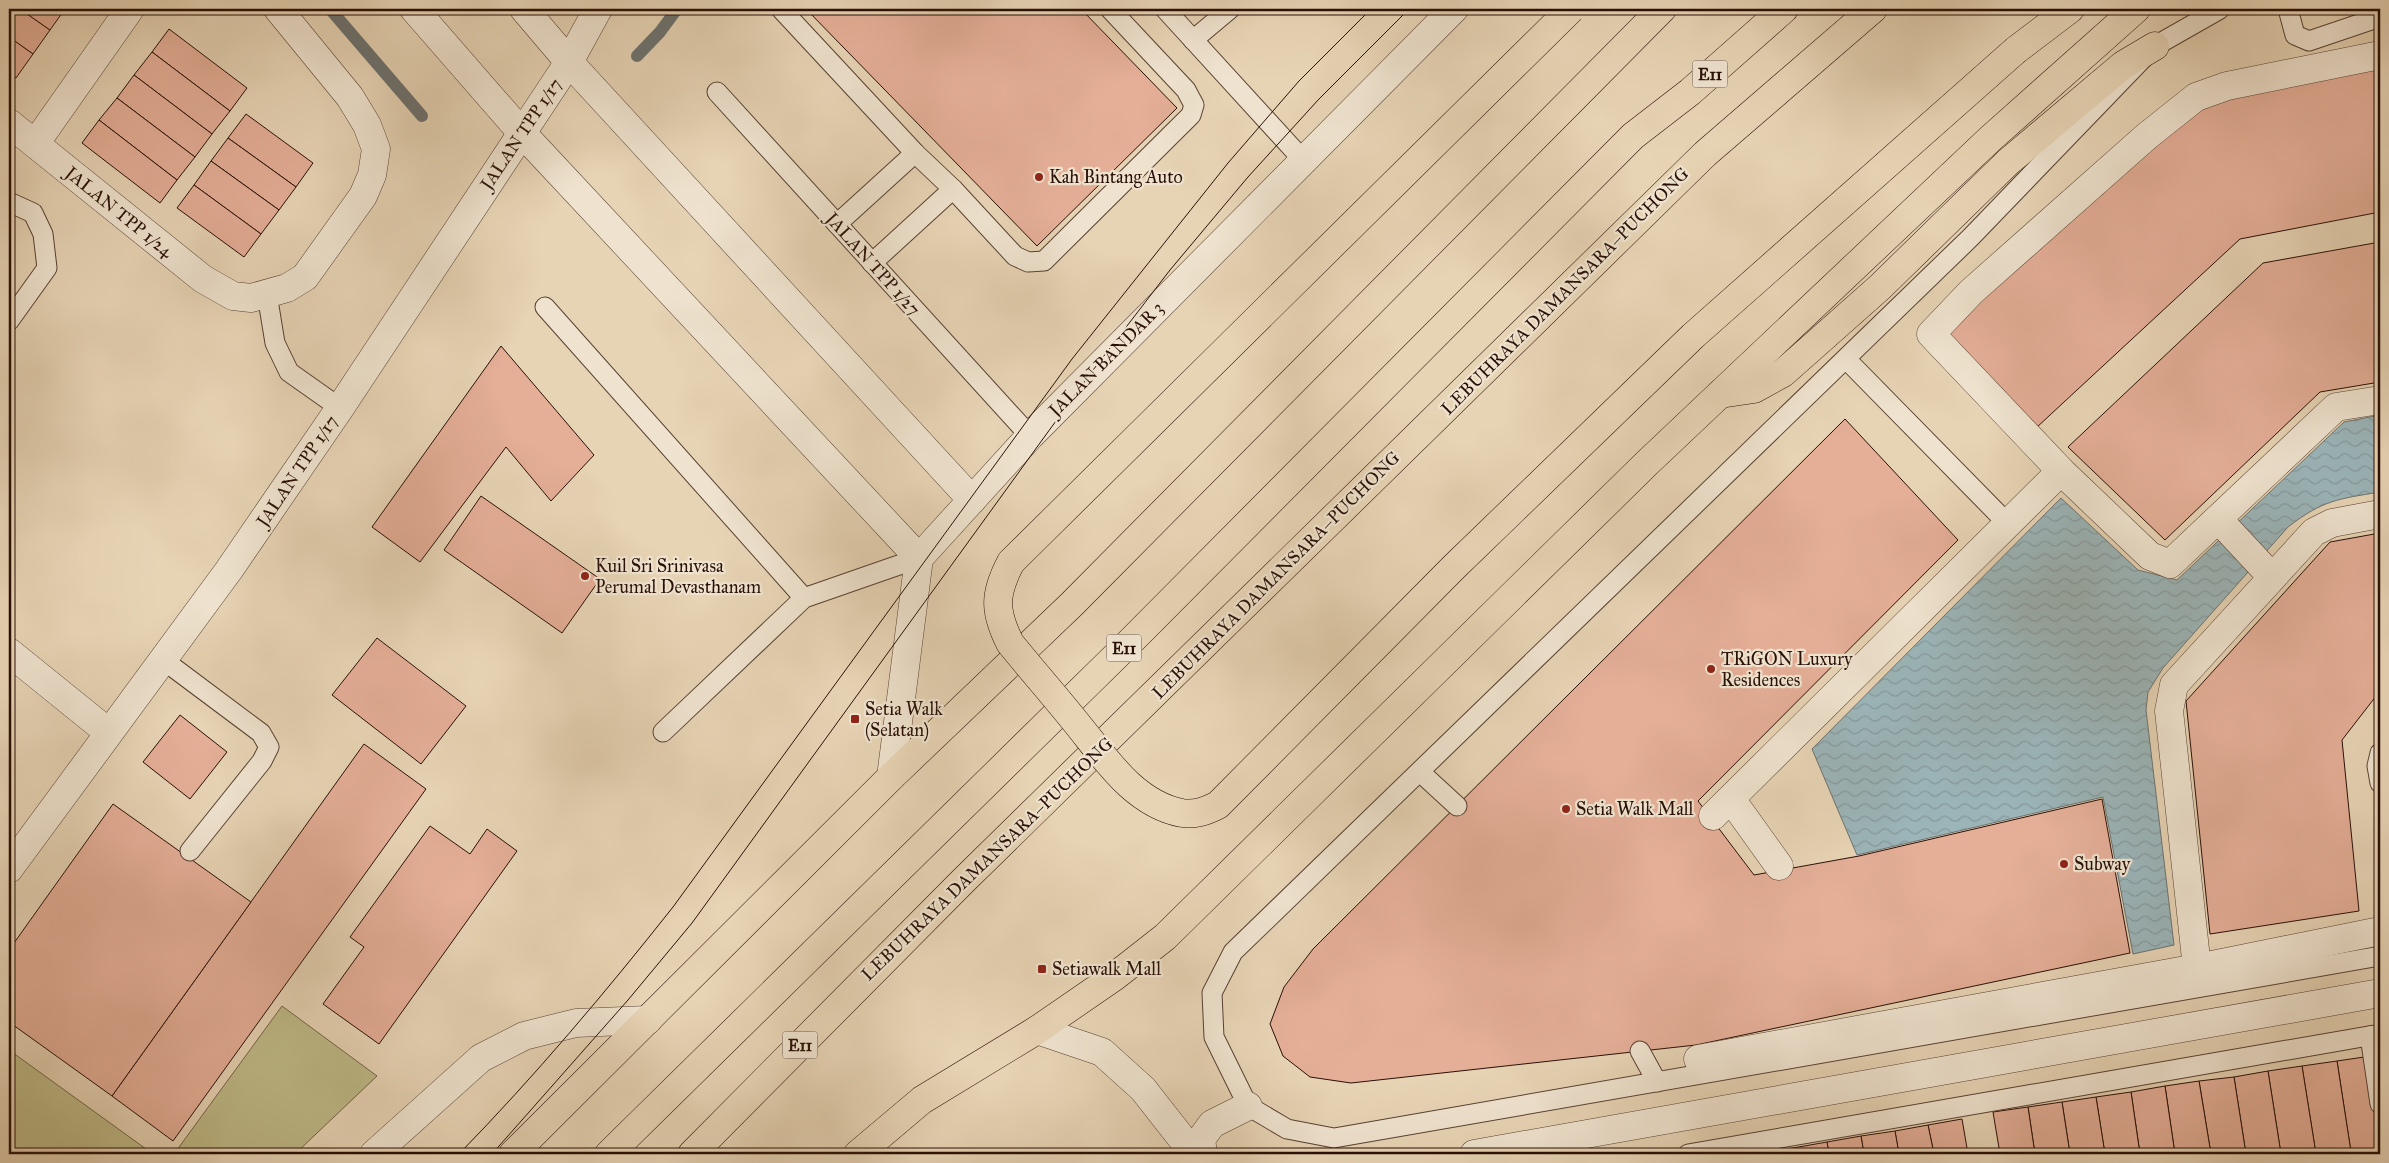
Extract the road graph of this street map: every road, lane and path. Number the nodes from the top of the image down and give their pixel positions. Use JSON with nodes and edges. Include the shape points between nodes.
{"nodes":[{"id":1,"x":130,"y":9,"type":"edge"},
{"id":2,"x":278,"y":9,"type":"edge"},
{"id":3,"x":414,"y":9,"type":"edge"},
{"id":4,"x":524,"y":9,"type":"edge"},
{"id":5,"x":598,"y":9,"type":"edge"},
{"id":6,"x":781,"y":9,"type":"edge"},
{"id":7,"x":1110,"y":9,"type":"edge"},
{"id":8,"x":1165,"y":9,"type":"edge"},
{"id":9,"x":1230,"y":9,"type":"edge"},
{"id":10,"x":1454,"y":9,"type":"edge"},
{"id":11,"x":1571,"y":9,"type":"edge"},
{"id":12,"x":1662,"y":9,"type":"edge"},
{"id":13,"x":1784,"y":9,"type":"edge"},
{"id":14,"x":1872,"y":9,"type":"edge"},
{"id":15,"x":2070,"y":9,"type":"edge"},
{"id":16,"x":2136,"y":9,"type":"edge"},
{"id":17,"x":2220,"y":9,"type":"edge"},
{"id":18,"x":2288,"y":9,"type":"edge"},
{"id":19,"x":2380,"y":17,"type":"edge"},
{"id":20,"x":1194,"y":40,"type":"junction"},
{"id":21,"x":2155,"y":46,"type":"junction"},
{"id":22,"x":2380,"y":55,"type":"edge"},
{"id":23,"x":569,"y":62,"type":"junction"},
{"id":24,"x":717,"y":92,"type":"dead end"},
{"id":25,"x":9,"y":123,"type":"edge"},
{"id":26,"x":522,"y":133,"type":"junction"},
{"id":27,"x":34,"y":144,"type":"junction"},
{"id":28,"x":915,"y":154,"type":"junction"},
{"id":29,"x":1303,"y":160,"type":"junction"},
{"id":30,"x":953,"y":190,"type":"junction"},
{"id":31,"x":9,"y":202,"type":"edge"},
{"id":32,"x":837,"y":224,"type":"junction"},
{"id":33,"x":872,"y":263,"type":"junction"},
{"id":34,"x":267,"y":294,"type":"junction"},
{"id":35,"x":545,"y":307,"type":"dead end"},
{"id":36,"x":9,"y":321,"type":"edge"},
{"id":37,"x":1846,"y":358,"type":"junction"},
{"id":38,"x":1720,"y":394,"type":"junction"},
{"id":39,"x":2380,"y":400,"type":"edge"},
{"id":40,"x":340,"y":408,"type":"junction"},
{"id":41,"x":1030,"y":436,"type":"junction"},
{"id":42,"x":2061,"y":471,"type":"junction"},
{"id":43,"x":972,"y":500,"type":"junction"},
{"id":44,"x":2380,"y":514,"type":"edge"},
{"id":45,"x":2220,"y":522,"type":"junction"},
{"id":46,"x":2009,"y":525,"type":"junction"},
{"id":47,"x":919,"y":558,"type":"junction"},
{"id":48,"x":2270,"y":574,"type":"junction"},
{"id":49,"x":804,"y":598,"type":"junction"},
{"id":50,"x":9,"y":652,"type":"edge"},
{"id":51,"x":162,"y":659,"type":"junction"},
{"id":52,"x":108,"y":732,"type":"junction"},
{"id":53,"x":663,"y":732,"type":"dead end"},
{"id":54,"x":2380,"y":753,"type":"edge"},
{"id":55,"x":1420,"y":772,"type":"junction"},
{"id":56,"x":891,"y":777,"type":"junction"},
{"id":57,"x":2380,"y":784,"type":"edge"},
{"id":58,"x":1457,"y":806,"type":"dead end"},
{"id":59,"x":190,"y":851,"type":"dead end"},
{"id":60,"x":1779,"y":866,"type":"dead end"},
{"id":61,"x":9,"y":869,"type":"edge"},
{"id":62,"x":2380,"y":932,"type":"edge"},
{"id":63,"x":2380,"y":956,"type":"edge"},
{"id":64,"x":2197,"y":968,"type":"junction"},
{"id":65,"x":2380,"y":993,"type":"edge"},
{"id":66,"x":648,"y":1020,"type":"junction"},
{"id":67,"x":1036,"y":1030,"type":"junction"},
{"id":68,"x":2375,"y":1035,"type":"edge"},
{"id":69,"x":1640,"y":1051,"type":"dead end"},
{"id":70,"x":1698,"y":1059,"type":"dead end"},
{"id":71,"x":1657,"y":1082,"type":"junction"},
{"id":72,"x":2380,"y":1104,"type":"edge"},
{"id":73,"x":1248,"y":1106,"type":"junction"},
{"id":74,"x":725,"y":1122,"type":"junction"},
{"id":75,"x":374,"y":1154,"type":"edge"},
{"id":76,"x":513,"y":1154,"type":"edge"},
{"id":77,"x":609,"y":1154,"type":"edge"},
{"id":78,"x":692,"y":1154,"type":"edge"},
{"id":79,"x":714,"y":1154,"type":"edge"},
{"id":80,"x":858,"y":1154,"type":"edge"},
{"id":81,"x":1194,"y":1154,"type":"edge"},
{"id":82,"x":1203,"y":1154,"type":"edge"},
{"id":83,"x":1474,"y":1154,"type":"edge"},
{"id":84,"x":1688,"y":1154,"type":"edge"}],
"edges":[{"from":1,"to":27,"type":"street"},
{"from":2,"to":34,"type":"street","via":[[350,97],[368,124],[376,149],[372,175],[363,196],[305,277],[287,288]]},
{"from":3,"to":26,"type":"street"},
{"from":4,"to":23,"type":"street"},
{"from":5,"to":23,"type":"street","name":"JALAN TPP 1/17"},
{"from":6,"to":28,"type":"lane"},
{"from":7,"to":30,"type":"lane","via":[[1186,90],[1194,105],[1191,114],[1044,262],[1028,262],[1015,256]]},
{"from":8,"to":20,"type":"lane"},
{"from":9,"to":20,"type":"lane"},
{"from":10,"to":29,"type":"street","name":"JALAN BANDAR 3"},
{"from":11,"to":15,"type":"highway","bridge":true,"via":[[1011,562],[997,601],[1000,622],[1010,643],[1121,777],[1145,797],[1165,808],[1200,814],[1218,805],[1454,567],[1693,336],[2016,50]]},
{"from":12,"to":56,"type":"highway","via":[[1072,604]]},
{"from":13,"to":77,"type":"highway","number":"E11","via":[[1690,92],[1633,136],[1115,656]]},
{"from":14,"to":74,"type":"highway","name":"LEBUHRAYA DAMANSARA–PUCHONG","number":"E11","via":[[1704,154],[963,880]]},
{"from":16,"to":38,"type":"highway","via":[[1991,138]]},
{"from":17,"to":21,"type":"lane"},
{"from":18,"to":19,"type":"lane","via":[[2295,35],[2309,41]]},
{"from":20,"to":29,"type":"lane"},
{"from":21,"to":37,"type":"lane","via":[[1971,237]]},
{"from":21,"to":38,"type":"highway","via":[[2123,65],[2008,162],[1880,287],[1783,373],[1754,389]]},
{"from":22,"to":42,"type":"street","via":[[2227,86],[2196,97],[2147,136],[1971,292],[1931,334]]},
{"from":23,"to":26,"type":"street","name":"JALAN TPP 1/17"},
{"from":23,"to":43,"type":"street"},
{"from":24,"to":32,"type":"lane","name":"JALAN TPP 1/27"},
{"from":25,"to":27,"type":"street","name":"JALAN TPP 1/24"},
{"from":26,"to":40,"type":"street","name":"JALAN TPP 1/17"},
{"from":26,"to":47,"type":"street"},
{"from":27,"to":34,"type":"street","name":"JALAN TPP 1/24","via":[[203,279],[234,296],[251,298]]},
{"from":28,"to":30,"type":"lane"},
{"from":28,"to":32,"type":"lane"},
{"from":29,"to":41,"type":"street","name":"JALAN BANDAR 3"},
{"from":30,"to":33,"type":"lane"},
{"from":31,"to":36,"type":"lane","via":[[33,213],[43,234],[47,268]]},
{"from":32,"to":33,"type":"lane","name":"JALAN TPP 1/27"},
{"from":33,"to":41,"type":"lane","name":"JALAN TPP 1/27"},
{"from":34,"to":40,"type":"lane","via":[[276,343],[290,372]]},
{"from":35,"to":49,"type":"lane"},
{"from":37,"to":46,"type":"lane"},
{"from":37,"to":55,"type":"lane"},
{"from":38,"to":67,"type":"highway","via":[[1166,937]]},
{"from":39,"to":45,"type":"street","via":[[2336,407]]},
{"from":40,"to":51,"type":"street","name":"JALAN TPP 1/17","via":[[229,570]]},
{"from":41,"to":43,"type":"street","name":"JALAN BANDAR 3"},
{"from":42,"to":45,"type":"street","via":[[2150,556],[2170,564]]},
{"from":42,"to":46,"type":"street"},
{"from":43,"to":47,"type":"street","name":"JALAN BANDAR 3"},
{"from":44,"to":48,"type":"street","via":[[2332,523],[2314,532]]},
{"from":45,"to":48,"type":"street"},
{"from":46,"to":60,"type":"street","via":[[1722,807]]},
{"from":47,"to":49,"type":"lane"},
{"from":47,"to":56,"type":"street"},
{"from":48,"to":64,"type":"street","via":[[2174,685],[2169,711]]},
{"from":49,"to":53,"type":"lane"},
{"from":50,"to":52,"type":"street"},
{"from":51,"to":52,"type":"street","name":"JALAN TPP 1/17"},
{"from":51,"to":59,"type":"lane","via":[[261,733],[269,747],[262,761]]},
{"from":52,"to":61,"type":"street","name":"JALAN TPP 1/17"},
{"from":54,"to":57,"type":"lane","via":[[2377,766]]},
{"from":55,"to":58,"type":"lane"},
{"from":55,"to":73,"type":"lane","via":[[1232,952],[1212,994],[1214,1037]]},
{"from":56,"to":66,"type":"highway"},
{"from":62,"to":64,"type":"street"},
{"from":63,"to":71,"type":"lane"},
{"from":64,"to":70,"type":"street"},
{"from":65,"to":83,"type":"street"},
{"from":66,"to":75,"type":"street","via":[[576,1022],[524,1036],[481,1058]]},
{"from":66,"to":76,"type":"highway"},
{"from":67,"to":80,"type":"highway","via":[[922,1100]]},
{"from":67,"to":81,"type":"street","via":[[1102,1052],[1143,1089]]},
{"from":68,"to":72,"type":"lane"},
{"from":68,"to":84,"type":"lane"},
{"from":69,"to":71,"type":"lane"},
{"from":71,"to":73,"type":"lane","via":[[1334,1138],[1287,1128]]},
{"from":73,"to":82,"type":"street","via":[[1212,1124],[1201,1139]]},
{"from":74,"to":78,"type":"highway","name":"LEBUHRAYA DAMANSARA–PUCHONG","number":"E11"},
{"from":74,"to":79,"type":"highway"}]}
